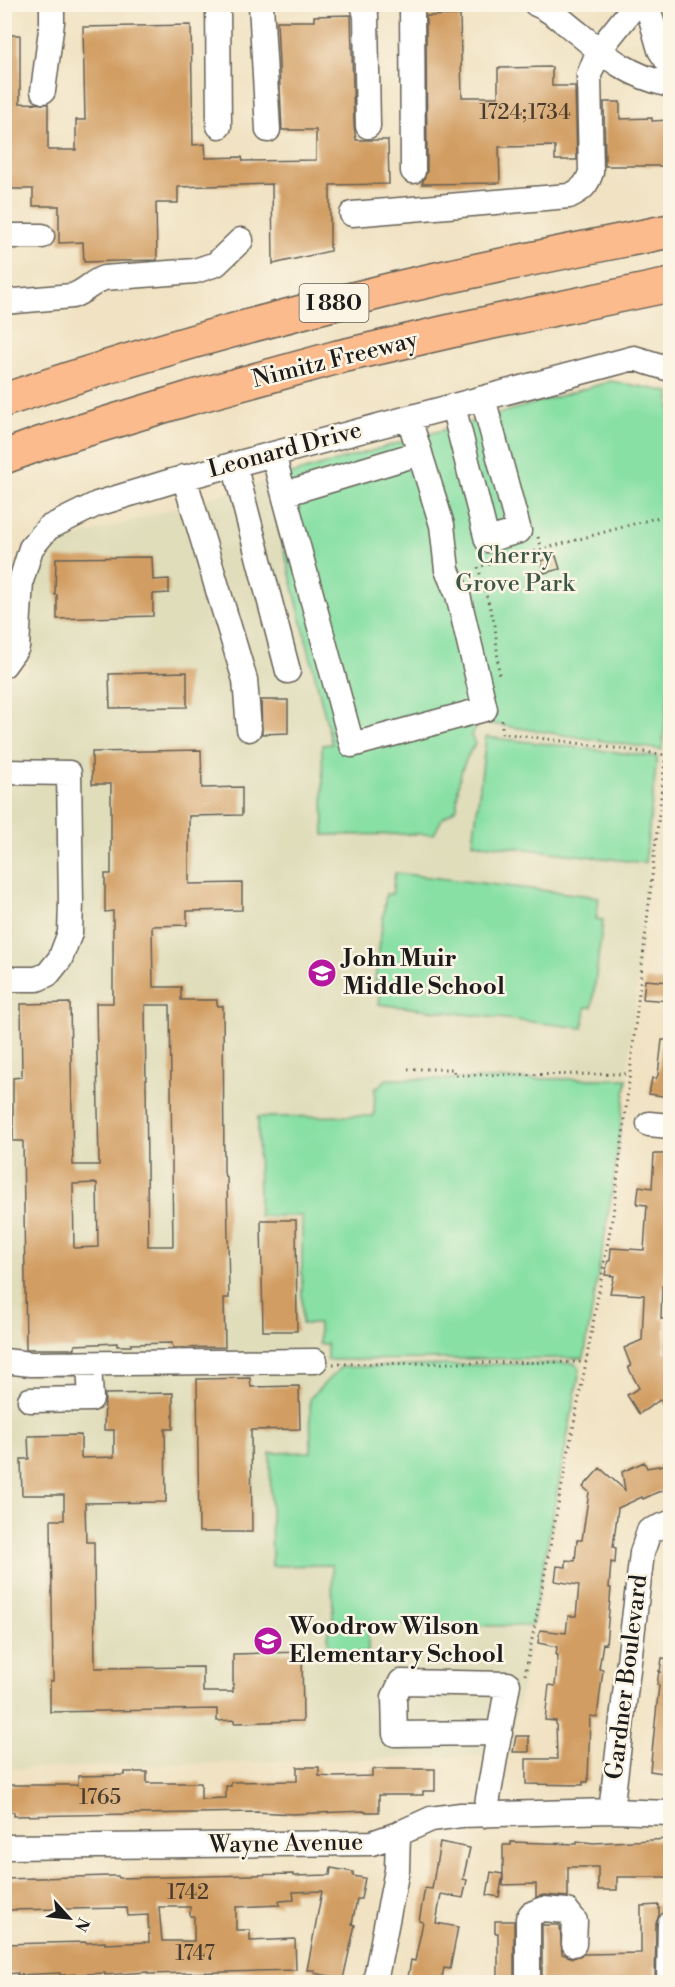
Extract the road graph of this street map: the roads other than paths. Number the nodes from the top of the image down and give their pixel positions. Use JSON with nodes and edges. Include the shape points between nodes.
{"nodes":[{"id":1,"x":52,"y":4,"type":"edge"},
{"id":2,"x":218,"y":4,"type":"edge"},
{"id":3,"x":261,"y":4,"type":"edge"},
{"id":4,"x":363,"y":4,"type":"edge"},
{"id":5,"x":412,"y":4,"type":"edge"},
{"id":6,"x":636,"y":4,"type":"edge"},
{"id":7,"x":647,"y":4,"type":"edge"},
{"id":8,"x":540,"y":5,"type":"edge"},
{"id":9,"x":599,"y":50,"type":"junction"},
{"id":10,"x":670,"y":65,"type":"edge"},
{"id":11,"x":670,"y":84,"type":"edge"},
{"id":12,"x":43,"y":91,"type":"dead end"},
{"id":13,"x":219,"y":126,"type":"dead end"},
{"id":14,"x":368,"y":126,"type":"dead end"},
{"id":15,"x":268,"y":130,"type":"dead end"},
{"id":16,"x":413,"y":171,"type":"dead end"},
{"id":17,"x":352,"y":214,"type":"dead end"},
{"id":18,"x":670,"y":231,"type":"edge"},
{"id":19,"x":4,"y":236,"type":"edge"},
{"id":20,"x":42,"y":236,"type":"dead end"},
{"id":21,"x":241,"y":240,"type":"dead end"},
{"id":22,"x":670,"y":285,"type":"edge"},
{"id":23,"x":670,"y":294,"type":"edge"},
{"id":24,"x":597,"y":300,"type":"junction"},
{"id":25,"x":4,"y":302,"type":"edge"},
{"id":26,"x":670,"y":369,"type":"edge"},
{"id":27,"x":483,"y":398,"type":"junction"},
{"id":28,"x":4,"y":400,"type":"edge"},
{"id":29,"x":453,"y":406,"type":"junction"},
{"id":30,"x":410,"y":418,"type":"junction"},
{"id":31,"x":420,"y":453,"type":"junction"},
{"id":32,"x":273,"y":454,"type":"junction"},
{"id":33,"x":4,"y":457,"type":"edge"},
{"id":34,"x":234,"y":464,"type":"junction"},
{"id":35,"x":184,"y":477,"type":"junction"},
{"id":36,"x":284,"y":494,"type":"junction"},
{"id":37,"x":4,"y":665,"type":"edge"},
{"id":38,"x":288,"y":671,"type":"dead end"},
{"id":39,"x":249,"y":729,"type":"dead end"},
{"id":40,"x":4,"y":772,"type":"edge"},
{"id":41,"x":4,"y":979,"type":"edge"},
{"id":42,"x":4,"y":1361,"type":"edge"},
{"id":43,"x":320,"y":1363,"type":"road end"},
{"id":44,"x":89,"y":1364,"type":"junction"},
{"id":45,"x":30,"y":1400,"type":"dead end"},
{"id":46,"x":670,"y":1522,"type":"edge"},
{"id":47,"x":500,"y":1732,"type":"junction"},
{"id":48,"x":611,"y":1810,"type":"junction"},
{"id":49,"x":670,"y":1813,"type":"edge"},
{"id":50,"x":485,"y":1815,"type":"junction"},
{"id":51,"x":398,"y":1834,"type":"junction"},
{"id":52,"x":4,"y":1847,"type":"edge"},
{"id":53,"x":670,"y":1924,"type":"edge"},
{"id":54,"x":574,"y":1944,"type":"dead end"},
{"id":55,"x":375,"y":1983,"type":"edge"},
{"id":56,"x":528,"y":1983,"type":"edge"},
{"id":57,"x":669,"y":1983,"type":"edge"}],
"edges":[{"from":1,"to":12,"type":"street"},
{"from":2,"to":13,"type":"street"},
{"from":3,"to":15,"type":"street"},
{"from":4,"to":14,"type":"street"},
{"from":5,"to":16,"type":"street"},
{"from":6,"to":9,"type":"street"},
{"from":7,"to":10,"type":"street","via":[[660,50]]},
{"from":8,"to":9,"type":"street"},
{"from":9,"to":11,"type":"street","via":[[636,75]]},
{"from":9,"to":17,"type":"street","via":[[589,75],[591,172],[579,191],[569,196]]},
{"from":18,"to":28,"type":"highway","number":"I 880","via":[[318,307]]},
{"from":19,"to":20,"type":"street"},
{"from":21,"to":25,"type":"street","via":[[216,264],[195,271],[104,278],[72,296]]},
{"from":22,"to":24,"type":"highway","name":"Nimitz Freeway","number":"I 880"},
{"from":23,"to":24,"type":"highway"},
{"from":24,"to":33,"type":"highway","name":"Nimitz Freeway","number":"I 880","via":[[338,357],[167,405]]},
{"from":26,"to":27,"type":"street","name":"Leonard Drive","via":[[634,358]]},
{"from":27,"to":29,"type":"street","name":"Leonard Drive"},
{"from":27,"to":29,"type":"street","via":[[519,531],[487,540]]},
{"from":29,"to":30,"type":"street","name":"Leonard Drive"},
{"from":30,"to":31,"type":"street"},
{"from":30,"to":32,"type":"street","name":"Leonard Drive"},
{"from":31,"to":36,"type":"street"},
{"from":31,"to":36,"type":"street","via":[[442,525],[447,570],[458,595],[485,709],[352,745]]},
{"from":32,"to":34,"type":"street","name":"Leonard Drive"},
{"from":32,"to":36,"type":"street"},
{"from":34,"to":35,"type":"street","name":"Leonard Drive"},
{"from":34,"to":38,"type":"street"},
{"from":35,"to":37,"type":"street","name":"Leonard Drive","via":[[97,504],[48,528],[31,548],[21,581],[17,647]]},
{"from":35,"to":39,"type":"street","via":[[245,680]]},
{"from":40,"to":41,"type":"street","via":[[69,773],[71,903],[70,933],[60,959],[48,974],[37,979]]},
{"from":42,"to":44,"type":"street"},
{"from":43,"to":44,"type":"street"},
{"from":44,"to":45,"type":"street","via":[[91,1399]]},
{"from":46,"to":48,"type":"street","name":"Gardner Boulevard","via":[[649,1530],[642,1553]]},
{"from":47,"to":47,"type":"street","via":[[508,1684],[401,1682],[394,1697],[395,1734]]},
{"from":47,"to":50,"type":"street"},
{"from":48,"to":49,"type":"street","name":"Wayne Avenue"},
{"from":48,"to":50,"type":"street","name":"Wayne Avenue"},
{"from":50,"to":51,"type":"street","name":"Wayne Avenue","via":[[431,1819]]},
{"from":51,"to":52,"type":"street","name":"Wayne Avenue","via":[[372,1843]]},
{"from":51,"to":55,"type":"street","via":[[398,1870]]},
{"from":53,"to":57,"type":"street"},
{"from":54,"to":56,"type":"street","via":[[575,1921],[567,1911],[543,1909],[531,1914]]}]}
